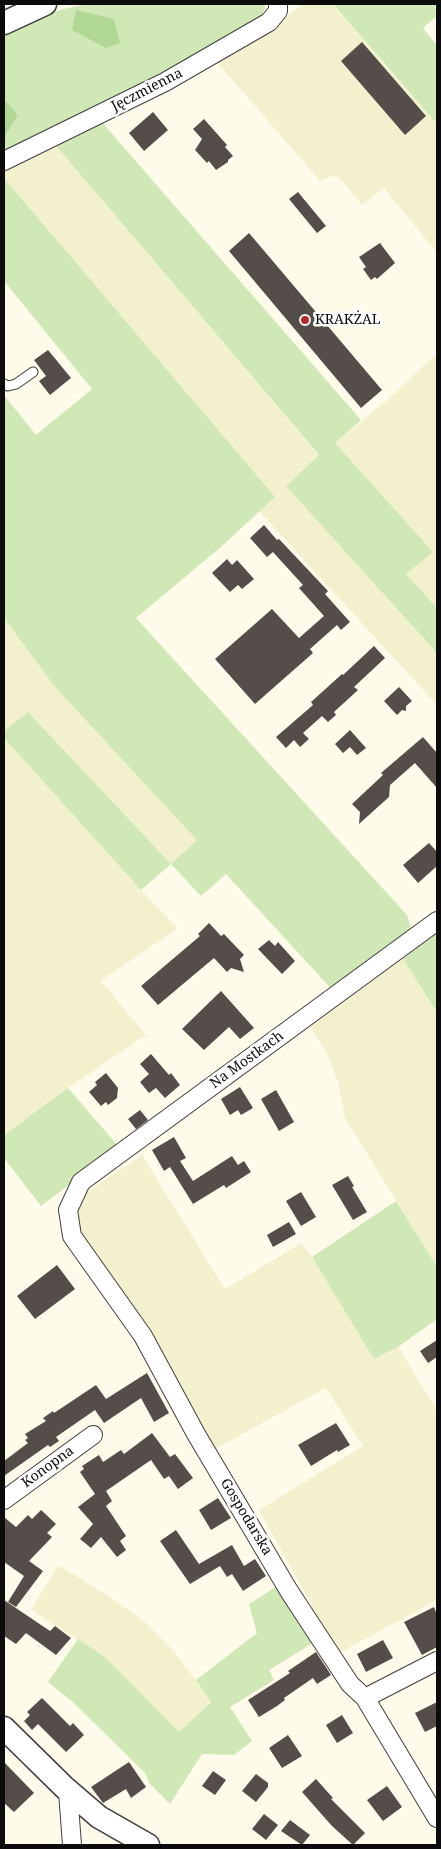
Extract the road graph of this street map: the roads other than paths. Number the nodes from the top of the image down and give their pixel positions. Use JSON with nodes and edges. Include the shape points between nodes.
{"nodes":[{"id":1,"x":45,"y":4,"type":"edge"},
{"id":2,"x":278,"y":4,"type":"edge"},
{"id":3,"x":4,"y":23,"type":"edge"},
{"id":4,"x":4,"y":161,"type":"edge"},
{"id":5,"x":33,"y":372,"type":"dead end"},
{"id":6,"x":4,"y":384,"type":"edge"},
{"id":7,"x":437,"y":921,"type":"edge"},
{"id":8,"x":68,"y":1210,"type":"joint"},
{"id":9,"x":93,"y":1435,"type":"dead end"},
{"id":10,"x":4,"y":1500,"type":"edge"},
{"id":11,"x":437,"y":1661,"type":"edge"},
{"id":12,"x":365,"y":1698,"type":"junction"},
{"id":13,"x":4,"y":1728,"type":"edge"},
{"id":14,"x":68,"y":1792,"type":"junction"},
{"id":15,"x":437,"y":1818,"type":"edge"},
{"id":16,"x":72,"y":1845,"type":"edge"},
{"id":17,"x":148,"y":1845,"type":"edge"}],
"edges":[{"from":1,"to":3,"type":"street"},
{"from":2,"to":4,"type":"street","name":"Jęczmienna","via":[[278,11],[269,22],[165,82]]},
{"from":5,"to":6,"type":"lane","via":[[16,384]]},
{"from":7,"to":8,"type":"street","name":"Na Mostkach","via":[[81,1182]]},
{"from":8,"to":12,"type":"street","name":"Gospodarska","via":[[72,1236],[143,1336],[196,1434],[289,1591],[350,1684]]},
{"from":9,"to":10,"type":"street","name":"Konopna"},
{"from":11,"to":12,"type":"street"},
{"from":12,"to":15,"type":"street","name":"Gospodarska"},
{"from":13,"to":14,"type":"street"},
{"from":14,"to":16,"type":"street"},
{"from":14,"to":17,"type":"street","via":[[99,1817]]}]}
